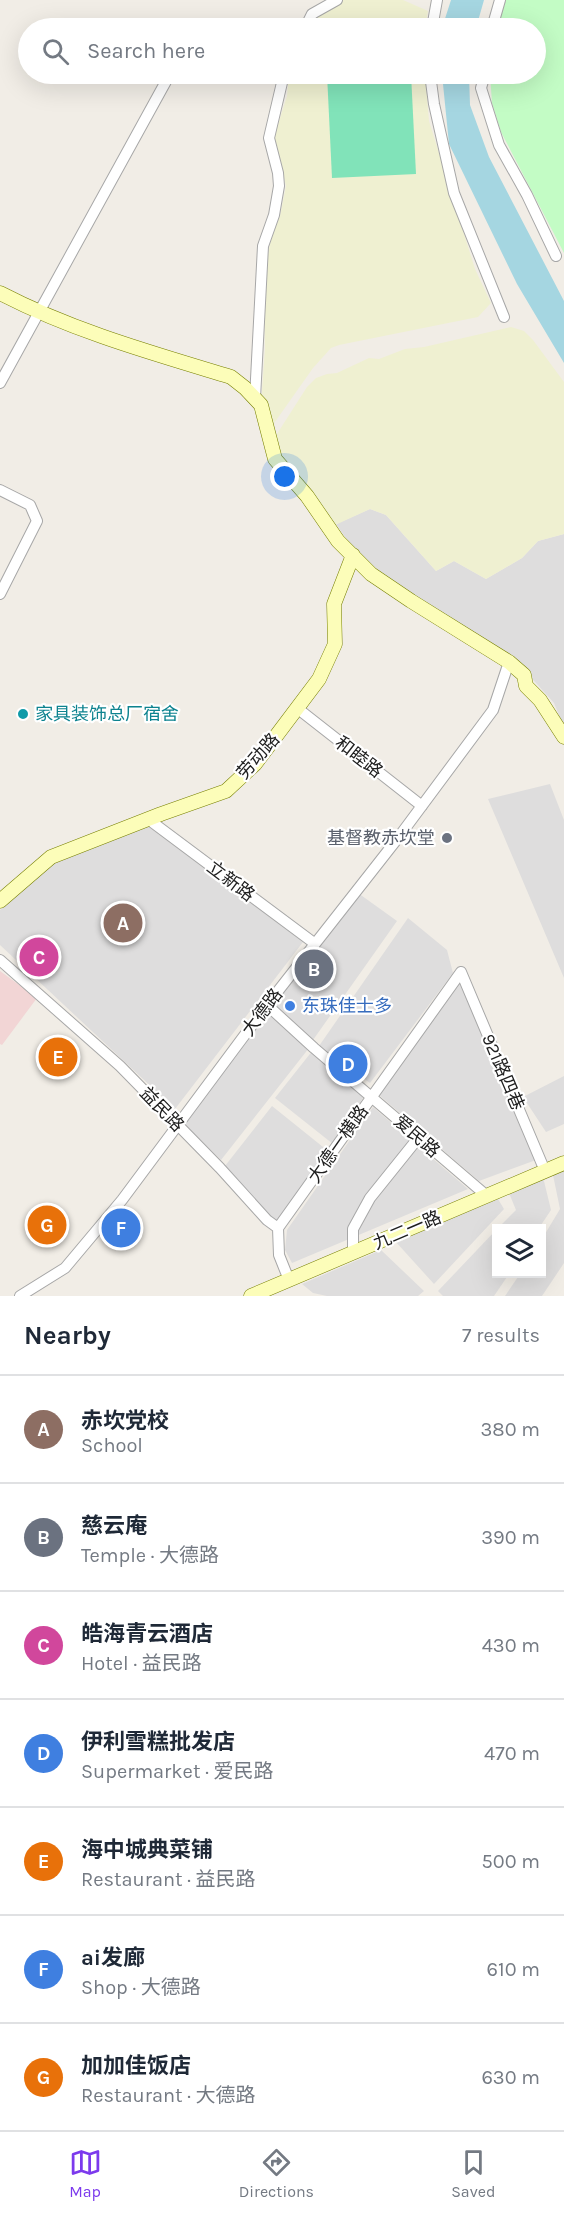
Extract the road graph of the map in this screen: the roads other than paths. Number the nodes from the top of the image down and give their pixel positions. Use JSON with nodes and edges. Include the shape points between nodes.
{"nodes":[{"id":1,"x":337,"y":0,"type":"edge"},
{"id":2,"x":437,"y":0,"type":"edge"},
{"id":3,"x":500,"y":0,"type":"edge"},
{"id":4,"x":310,"y":18,"type":"edge"},
{"id":5,"x":434,"y":18,"type":"edge"},
{"id":6,"x":495,"y":18,"type":"edge"},
{"id":7,"x":165,"y":84,"type":"edge"},
{"id":8,"x":282,"y":84,"type":"edge"},
{"id":9,"x":431,"y":84,"type":"edge"},
{"id":10,"x":482,"y":84,"type":"edge"},
{"id":11,"x":556,"y":256,"type":"dead end"},
{"id":12,"x":0,"y":293,"type":"edge"},
{"id":13,"x":40,"y":313,"type":"junction"},
{"id":14,"x":504,"y":317,"type":"dead end"},
{"id":15,"x":0,"y":383,"type":"edge"},
{"id":16,"x":255,"y":398,"type":"junction"},
{"id":17,"x":0,"y":490,"type":"edge"},
{"id":18,"x":353,"y":555,"type":"junction"},
{"id":19,"x":0,"y":594,"type":"edge"},
{"id":20,"x":508,"y":662,"type":"junction"},
{"id":21,"x":297,"y":708,"type":"junction"},
{"id":22,"x":564,"y":737,"type":"edge"},
{"id":23,"x":422,"y":806,"type":"junction"},
{"id":24,"x":148,"y":819,"type":"junction"},
{"id":25,"x":0,"y":901,"type":"edge"},
{"id":26,"x":314,"y":943,"type":"junction"},
{"id":27,"x":0,"y":960,"type":"edge"},
{"id":28,"x":461,"y":972,"type":"joint"},
{"id":29,"x":267,"y":1005,"type":"junction"},
{"id":30,"x":371,"y":1097,"type":"junction"},
{"id":31,"x":178,"y":1125,"type":"junction"},
{"id":32,"x":418,"y":1137,"type":"junction"},
{"id":33,"x":564,"y":1163,"type":"edge"},
{"id":34,"x":545,"y":1171,"type":"junction"},
{"id":35,"x":487,"y":1196,"type":"junction"},
{"id":36,"x":278,"y":1228,"type":"junction"},
{"id":37,"x":353,"y":1253,"type":"junction"},
{"id":38,"x":290,"y":1280,"type":"junction"},
{"id":39,"x":20,"y":1296,"type":"edge"},
{"id":40,"x":251,"y":1296,"type":"edge"}],
"edges":[{"from":1,"to":4,"type":"street"},
{"from":2,"to":5,"type":"street"},
{"from":3,"to":6,"type":"street"},
{"from":7,"to":13,"type":"street"},
{"from":8,"to":16,"type":"street","via":[[269,138],[279,186],[263,246]]},
{"from":9,"to":14,"type":"street","via":[[454,193]]},
{"from":10,"to":11,"type":"street","via":[[499,145]]},
{"from":12,"to":13,"type":"street"},
{"from":13,"to":15,"type":"street"},
{"from":13,"to":16,"type":"street","via":[[98,336],[231,377]]},
{"from":16,"to":18,"type":"street","via":[[261,405],[275,459]]},
{"from":17,"to":19,"type":"street","via":[[30,505],[37,521]]},
{"from":18,"to":20,"type":"street","via":[[371,574]]},
{"from":18,"to":21,"type":"street","name":"劳动路","via":[[334,604],[335,644],[319,679]]},
{"from":20,"to":22,"type":"street","via":[[524,675],[526,686]]},
{"from":20,"to":23,"type":"street","name":"大德路","via":[[493,710]]},
{"from":21,"to":23,"type":"street","name":"和睦路"},
{"from":21,"to":24,"type":"street","name":"劳动路","via":[[255,764],[226,791]]},
{"from":23,"to":26,"type":"street","name":"大德路"},
{"from":24,"to":25,"type":"street","name":"劳动路","via":[[51,857]]},
{"from":24,"to":26,"type":"street","name":"立新路"},
{"from":26,"to":29,"type":"street","name":"大德路"},
{"from":27,"to":31,"type":"street","name":"益民路","via":[[120,1066]]},
{"from":28,"to":30,"type":"street","name":"大德一横路"},
{"from":28,"to":34,"type":"street","name":"921路四巷"},
{"from":29,"to":30,"type":"street","name":"爱民路"},
{"from":29,"to":31,"type":"street","name":"大德路"},
{"from":30,"to":32,"type":"street","name":"爱民路"},
{"from":30,"to":36,"type":"street","name":"大德一横路"},
{"from":31,"to":36,"type":"street","name":"益民路"},
{"from":31,"to":39,"type":"street","name":"大德路","via":[[65,1268]]},
{"from":32,"to":35,"type":"street","name":"爱民路"},
{"from":32,"to":37,"type":"street","via":[[370,1198],[353,1229]]},
{"from":33,"to":34,"type":"street","name":"九二一路"},
{"from":34,"to":35,"type":"street","name":"九二一路"},
{"from":35,"to":37,"type":"street","name":"九二一路"},
{"from":36,"to":38,"type":"street","via":[[279,1255]]},
{"from":37,"to":38,"type":"street","name":"九二一路"},
{"from":38,"to":40,"type":"street","name":"九二一路"}]}
